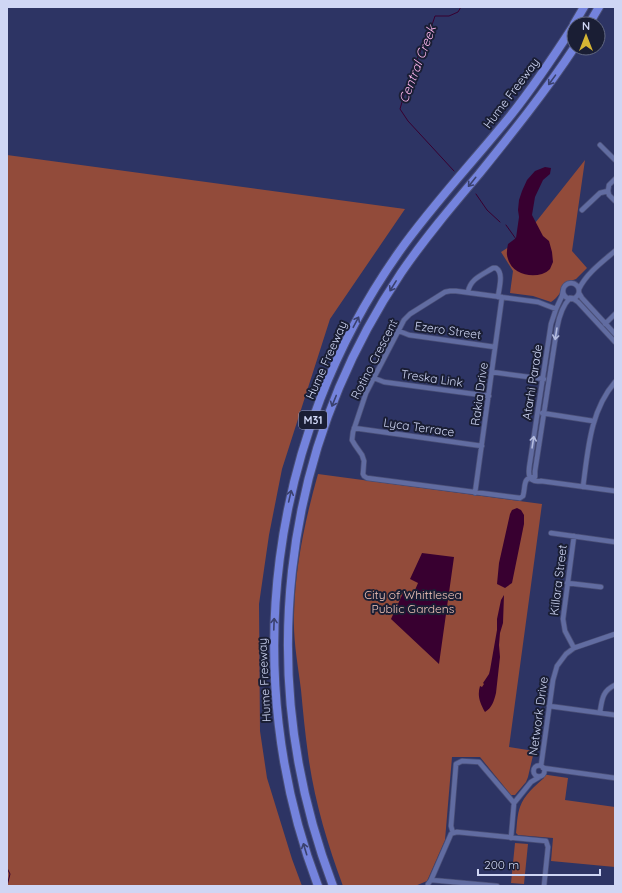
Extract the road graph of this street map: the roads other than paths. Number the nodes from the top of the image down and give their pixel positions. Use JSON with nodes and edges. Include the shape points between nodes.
{"nodes":[{"id":1,"x":584,"y":7,"type":"edge"},
{"id":2,"x":599,"y":7,"type":"edge"},
{"id":3,"x":579,"y":16,"type":"edge"},
{"id":4,"x":594,"y":16,"type":"edge"},
{"id":5,"x":566,"y":37,"type":"edge"},
{"id":6,"x":568,"y":56,"type":"edge"},
{"id":7,"x":600,"y":145,"type":"dead end"},
{"id":8,"x":615,"y":160,"type":"edge"},
{"id":9,"x":615,"y":179,"type":"edge"},
{"id":10,"x":608,"y":191,"type":"junction"},
{"id":11,"x":615,"y":200,"type":"edge"},
{"id":12,"x":582,"y":210,"type":"dead end"},
{"id":13,"x":615,"y":251,"type":"edge"},
{"id":14,"x":589,"y":275,"type":"junction"},
{"id":15,"x":573,"y":283,"type":"junction"},
{"id":16,"x":563,"y":291,"type":"junction"},
{"id":17,"x":579,"y":291,"type":"junction"},
{"id":18,"x":468,"y":292,"type":"junction"},
{"id":19,"x":500,"y":297,"type":"junction"},
{"id":20,"x":571,"y":298,"type":"junction"},
{"id":21,"x":556,"y":310,"type":"junction"},
{"id":22,"x":615,"y":314,"type":"edge"},
{"id":23,"x":605,"y":324,"type":"junction"},
{"id":24,"x":399,"y":331,"type":"junction"},
{"id":25,"x":615,"y":334,"type":"edge"},
{"id":26,"x":615,"y":342,"type":"edge"},
{"id":27,"x":495,"y":347,"type":"junction"},
{"id":28,"x":492,"y":372,"type":"junction"},
{"id":29,"x":374,"y":378,"type":"junction"},
{"id":30,"x":543,"y":378,"type":"junction"},
{"id":31,"x":549,"y":380,"type":"junction"},
{"id":32,"x":615,"y":382,"type":"edge"},
{"id":33,"x":489,"y":396,"type":"junction"},
{"id":34,"x":538,"y":412,"type":"junction"},
{"id":35,"x":544,"y":413,"type":"junction"},
{"id":36,"x":593,"y":421,"type":"junction"},
{"id":37,"x":354,"y":428,"type":"junction"},
{"id":38,"x":482,"y":446,"type":"junction"},
{"id":39,"x":532,"y":478,"type":"junction"},
{"id":40,"x":583,"y":487,"type":"junction"},
{"id":41,"x":615,"y":491,"type":"edge"},
{"id":42,"x":475,"y":493,"type":"junction"},
{"id":43,"x":551,"y":533,"type":"dead end"},
{"id":44,"x":574,"y":536,"type":"junction"},
{"id":45,"x":615,"y":542,"type":"edge"},
{"id":46,"x":567,"y":583,"type":"junction"},
{"id":47,"x":600,"y":587,"type":"dead end"},
{"id":48,"x":615,"y":634,"type":"edge"},
{"id":49,"x":574,"y":648,"type":"junction"},
{"id":50,"x":615,"y":685,"type":"edge"},
{"id":51,"x":549,"y":706,"type":"junction"},
{"id":52,"x":600,"y":712,"type":"junction"},
{"id":53,"x":615,"y":715,"type":"edge"},
{"id":54,"x":542,"y":771,"type":"junction"},
{"id":55,"x":533,"y":772,"type":"junction"},
{"id":56,"x":615,"y":778,"type":"edge"},
{"id":57,"x":531,"y":782,"type":"junction"},
{"id":58,"x":514,"y":803,"type":"junction"},
{"id":59,"x":453,"y":833,"type":"junction"},
{"id":60,"x":511,"y":838,"type":"junction"},
{"id":61,"x":318,"y":886,"type":"edge"},
{"id":62,"x":333,"y":886,"type":"edge"},
{"id":63,"x":498,"y":886,"type":"edge"},
{"id":64,"x":544,"y":886,"type":"edge"}],
"edges":[{"from":1,"to":3,"type":"highway","name":"Hume Freeway","number":"M31"},
{"from":2,"to":4,"type":"highway"},
{"from":61,"to":5,"type":"highway","name":"Hume Freeway","number":"M31","one_way":true,"via":[[297,821],[285,770],[274,668],[280,553],[303,447],[333,369],[371,295],[399,252],[532,87]]},
{"from":6,"to":62,"type":"highway","name":"Hume Freeway","number":"M31","one_way":true,"via":[[536,103],[441,220],[395,282],[365,333],[349,367],[329,413],[312,467],[298,524],[290,585],[288,675],[294,740],[304,792],[317,842]]},
{"from":7,"to":8,"type":"street"},
{"from":9,"to":10,"type":"street","via":[[609,185]]},
{"from":10,"to":11,"type":"street"},
{"from":10,"to":12,"type":"street","via":[[600,193]]},
{"from":13,"to":14,"type":"street"},
{"from":14,"to":15,"type":"street"},
{"from":14,"to":17,"type":"street","via":[[581,284]]},
{"from":15,"to":16,"type":"street","via":[[564,286]]},
{"from":15,"to":17,"type":"street"},
{"from":16,"to":20,"type":"street"},
{"from":16,"to":21,"type":"street","name":"Atarhi Parade"},
{"from":17,"to":20,"type":"street","via":[[576,297]]},
{"from":17,"to":23,"type":"street"},
{"from":18,"to":19,"type":"street","name":"Rotino Crescent"},
{"from":18,"to":19,"type":"street","name":"Rakia Drive","via":[[473,281],[496,268],[500,271]]},
{"from":18,"to":24,"type":"street","name":"Rotino Crescent","via":[[445,292],[408,316]]},
{"from":19,"to":21,"type":"street","name":"Rotino Crescent","via":[[538,302]]},
{"from":19,"to":27,"type":"street","name":"Rakia Drive"},
{"from":20,"to":26,"type":"street","via":[[578,302]]},
{"from":20,"to":31,"type":"street","name":"Atarhi Parade","one_way":true,"via":[[560,316]]},
{"from":21,"to":30,"type":"street","name":"Atarhi Parade","via":[[551,324]]},
{"from":22,"to":23,"type":"street"},
{"from":23,"to":25,"type":"street"},
{"from":24,"to":27,"type":"street","name":"Ezero Street","via":[[409,335]]},
{"from":24,"to":29,"type":"street","name":"Rotino Crescent"},
{"from":27,"to":28,"type":"street","name":"Rakia Drive"},
{"from":28,"to":30,"type":"street"},
{"from":28,"to":33,"type":"street","name":"Rakia Drive"},
{"from":29,"to":33,"type":"street","name":"Treska Link","via":[[384,382]]},
{"from":29,"to":37,"type":"street","name":"Rotino Crescent"},
{"from":30,"to":31,"type":"street"},
{"from":30,"to":34,"type":"street","name":"Atarhi Parade"},
{"from":31,"to":35,"type":"street","name":"Atarhi Parade"},
{"from":32,"to":36,"type":"street"},
{"from":33,"to":38,"type":"street","name":"Rakia Drive"},
{"from":34,"to":35,"type":"street"},
{"from":39,"to":34,"type":"street","name":"Atarhi Parade","one_way":true,"via":[[529,466]]},
{"from":35,"to":36,"type":"street"},
{"from":35,"to":39,"type":"street","name":"Atarhi Parade"},
{"from":36,"to":40,"type":"street"},
{"from":37,"to":38,"type":"street","name":"Lyca Terrace"},
{"from":37,"to":42,"type":"street","name":"Rotino Crescent","via":[[352,440],[361,452],[365,477]]},
{"from":38,"to":42,"type":"street","name":"Rakia Drive"},
{"from":39,"to":40,"type":"street","via":[[551,485]]},
{"from":39,"to":42,"type":"street","name":"Rotino Crescent","via":[[525,486],[521,498]]},
{"from":40,"to":41,"type":"street"},
{"from":43,"to":44,"type":"street"},
{"from":44,"to":45,"type":"street"},
{"from":44,"to":46,"type":"street","name":"Killara Street"},
{"from":46,"to":47,"type":"street"},
{"from":46,"to":49,"type":"street","name":"Killara Street","via":[[563,622]]},
{"from":48,"to":49,"type":"street","name":"Network Drive"},
{"from":49,"to":51,"type":"street","name":"Network Drive","via":[[557,666]]},
{"from":50,"to":52,"type":"street","via":[[604,694]]},
{"from":51,"to":52,"type":"street"},
{"from":51,"to":54,"type":"street","name":"Network Drive"},
{"from":52,"to":53,"type":"street"},
{"from":54,"to":55,"type":"street","via":[[536,776]]},
{"from":54,"to":55,"type":"street","via":[[536,766]]},
{"from":54,"to":56,"type":"street","via":[[553,770]]},
{"from":54,"to":57,"type":"street"},
{"from":55,"to":57,"type":"street"},
{"from":57,"to":58,"type":"street"},
{"from":58,"to":59,"type":"street","via":[[479,762],[462,761],[456,764],[451,826]]},
{"from":58,"to":60,"type":"street"},
{"from":59,"to":60,"type":"street"},
{"from":59,"to":63,"type":"street","via":[[430,882]]},
{"from":60,"to":64,"type":"street","via":[[546,842],[548,847]]}]}
